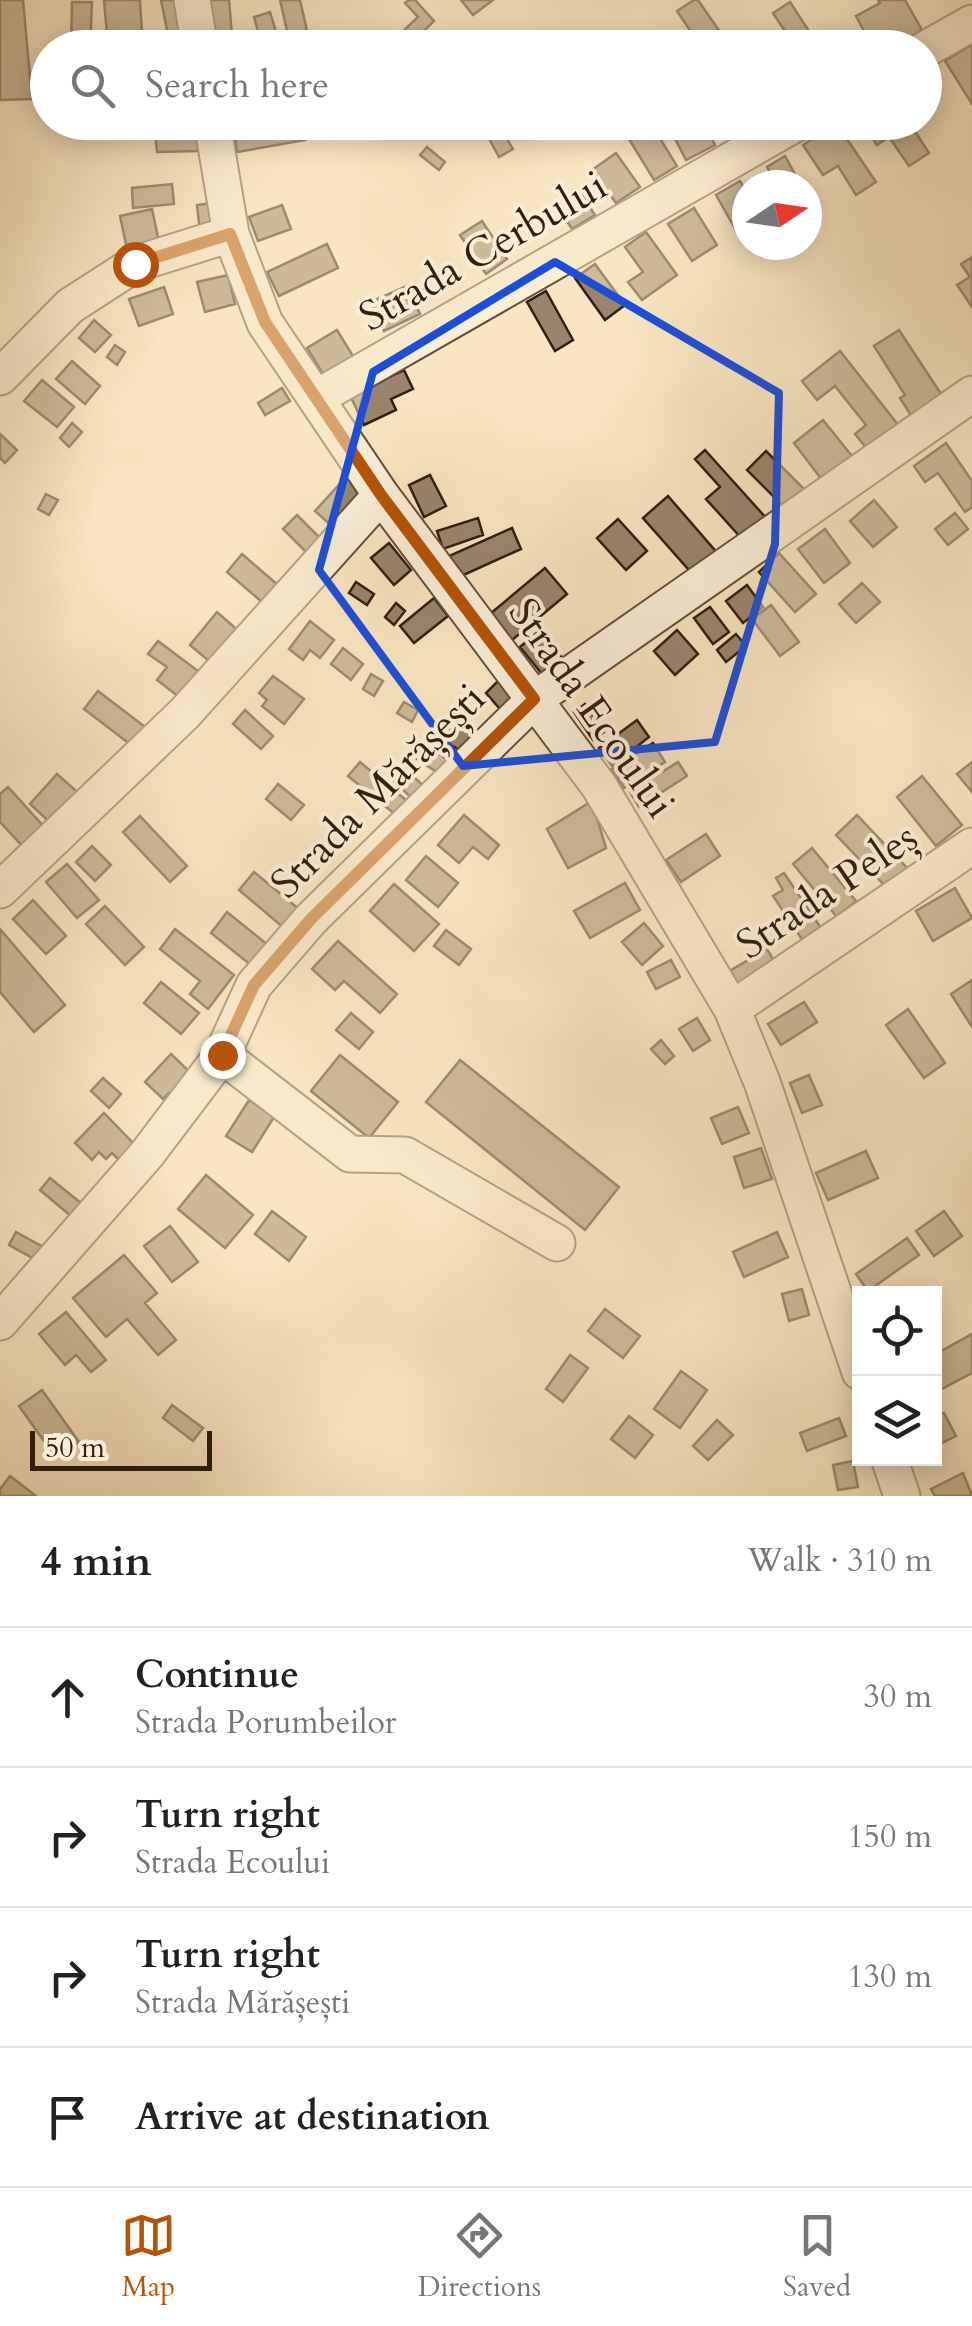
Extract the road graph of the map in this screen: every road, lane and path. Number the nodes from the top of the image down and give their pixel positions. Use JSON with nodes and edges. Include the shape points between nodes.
{"nodes":[{"id":1,"x":192,"y":0,"type":"edge"},
{"id":2,"x":972,"y":23,"type":"edge"},
{"id":3,"x":197,"y":30,"type":"edge"},
{"id":4,"x":942,"y":40,"type":"edge"},
{"id":5,"x":215,"y":140,"type":"edge"},
{"id":6,"x":767,"y":140,"type":"edge"},
{"id":7,"x":230,"y":234,"type":"junction"},
{"id":8,"x":0,"y":377,"type":"edge"},
{"id":9,"x":972,"y":394,"type":"edge"},
{"id":10,"x":316,"y":398,"type":"junction"},
{"id":11,"x":381,"y":495,"type":"junction"},
{"id":12,"x":534,"y":699,"type":"junction"},
{"id":13,"x":972,"y":846,"type":"edge"},
{"id":14,"x":0,"y":890,"type":"edge"},
{"id":15,"x":732,"y":1009,"type":"junction"},
{"id":16,"x":222,"y":1055,"type":"junction"},
{"id":17,"x":558,"y":1243,"type":"dead end"},
{"id":18,"x":0,"y":1322,"type":"edge"},
{"id":19,"x":852,"y":1348,"type":"edge"},
{"id":20,"x":892,"y":1466,"type":"edge"},
{"id":21,"x":902,"y":1496,"type":"edge"}],
"edges":[{"from":1,"to":3,"type":"street"},
{"from":2,"to":4,"type":"street"},
{"from":5,"to":7,"type":"street","name":"Strada Ecoului"},
{"from":6,"to":10,"type":"street","name":"Strada Cerbului"},
{"from":7,"to":8,"type":"street","via":[[135,264],[70,306]]},
{"from":7,"to":10,"type":"street","name":"Strada Ecoului","via":[[265,322]]},
{"from":9,"to":12,"type":"street","name":"Strada Mărășești"},
{"from":10,"to":11,"type":"street","name":"Strada Ecoului"},
{"from":11,"to":12,"type":"street","name":"Strada Ecoului"},
{"from":11,"to":14,"type":"street","via":[[184,714]]},
{"from":12,"to":15,"type":"street","name":"Strada Ecoului","via":[[598,786]]},
{"from":12,"to":16,"type":"street","name":"Strada Mărășești","via":[[311,919],[254,985]]},
{"from":13,"to":15,"type":"street","name":"Strada Peleș"},
{"from":15,"to":19,"type":"street","name":"Strada Ecoului"},
{"from":16,"to":17,"type":"street","via":[[350,1154],[405,1155]]},
{"from":16,"to":18,"type":"street","name":"Strada Mărășești","via":[[147,1154]]},
{"from":20,"to":21,"type":"street"}]}
